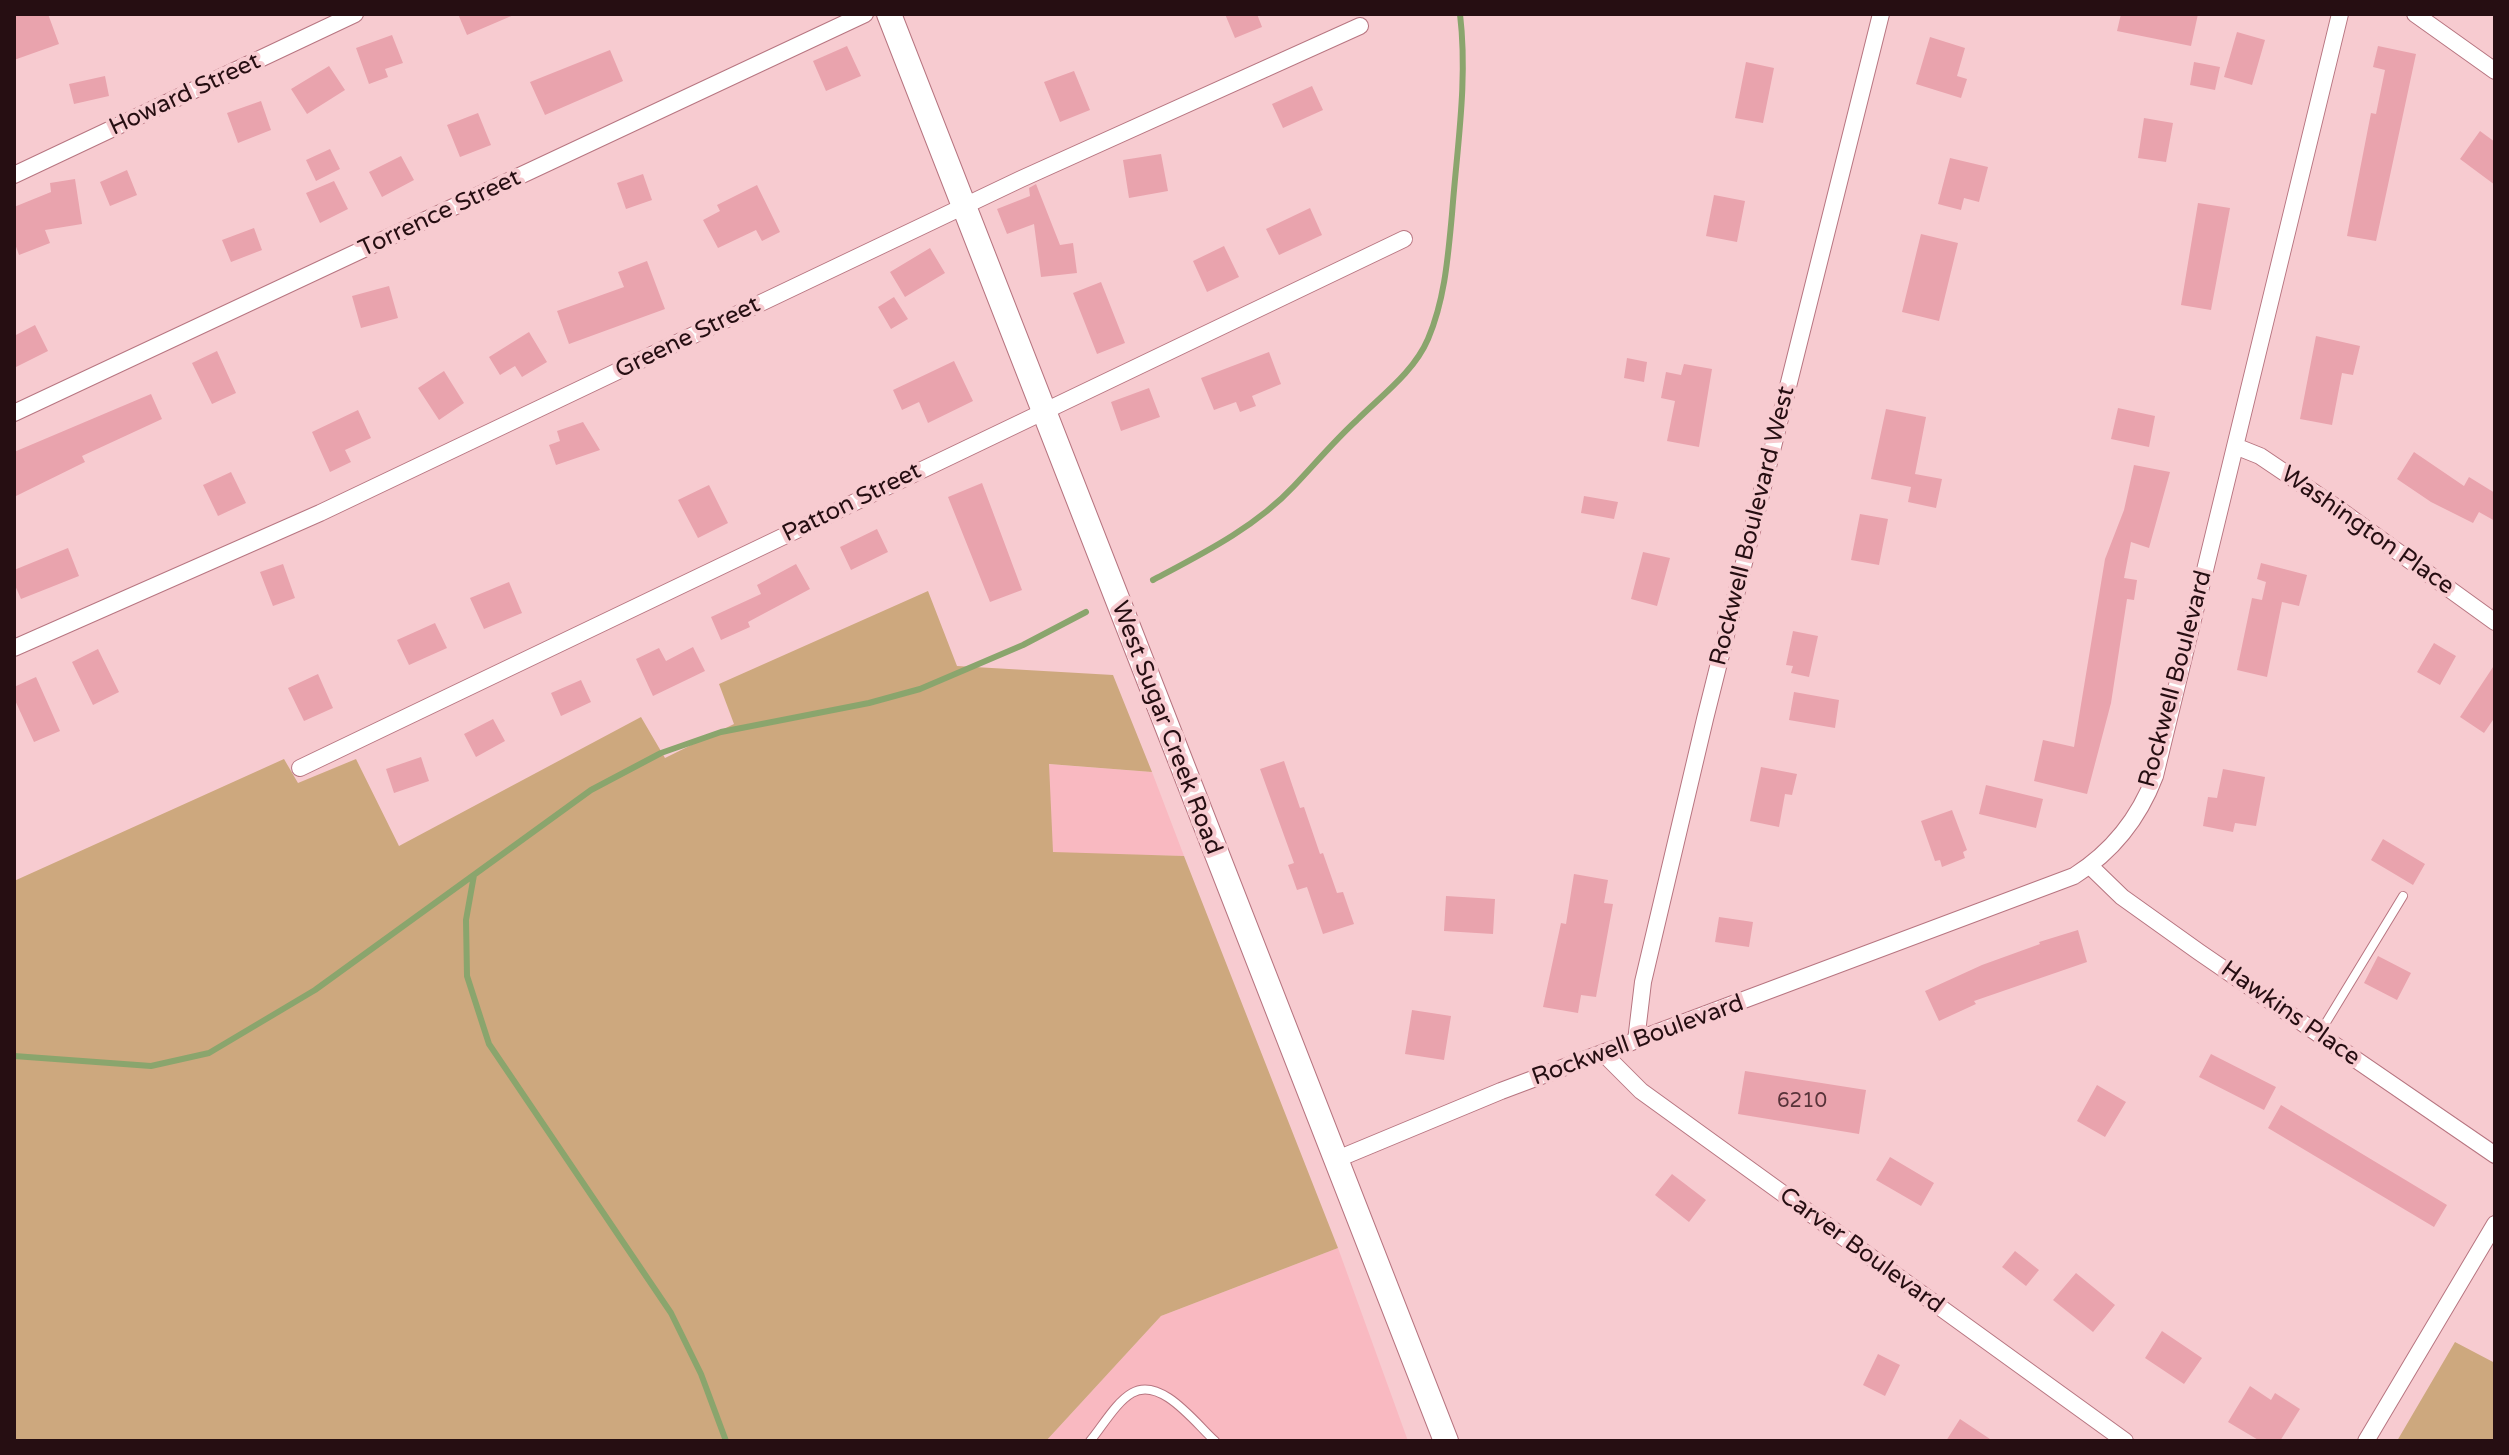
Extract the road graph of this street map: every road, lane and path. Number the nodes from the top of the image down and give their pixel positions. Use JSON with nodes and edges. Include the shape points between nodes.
{"nodes":[{"id":1,"x":355,"y":14,"type":"edge"},
{"id":2,"x":865,"y":14,"type":"edge"},
{"id":3,"x":889,"y":14,"type":"edge"},
{"id":4,"x":1881,"y":14,"type":"edge"},
{"id":5,"x":2340,"y":14,"type":"edge"},
{"id":6,"x":2415,"y":14,"type":"edge"},
{"id":7,"x":1360,"y":26,"type":"dead end"},
{"id":8,"x":2495,"y":71,"type":"edge"},
{"id":9,"x":14,"y":175,"type":"edge"},
{"id":10,"x":963,"y":207,"type":"junction"},
{"id":11,"x":1404,"y":239,"type":"dead end"},
{"id":12,"x":1042,"y":412,"type":"junction"},
{"id":13,"x":14,"y":413,"type":"edge"},
{"id":14,"x":2235,"y":446,"type":"junction"},
{"id":15,"x":2495,"y":622,"type":"edge"},
{"id":16,"x":14,"y":648,"type":"edge"},
{"id":17,"x":300,"y":768,"type":"dead end"},
{"id":18,"x":2090,"y":866,"type":"junction"},
{"id":19,"x":2403,"y":896,"type":"dead end"},
{"id":20,"x":2319,"y":1034,"type":"junction"},
{"id":21,"x":1636,"y":1041,"type":"junction"},
{"id":22,"x":1603,"y":1053,"type":"junction"},
{"id":23,"x":2495,"y":1155,"type":"edge"},
{"id":24,"x":1335,"y":1160,"type":"junction"},
{"id":25,"x":2495,"y":1224,"type":"edge"},
{"id":26,"x":1090,"y":1441,"type":"edge"},
{"id":27,"x":1215,"y":1441,"type":"edge"},
{"id":28,"x":1446,"y":1441,"type":"edge"},
{"id":29,"x":2125,"y":1441,"type":"edge"},
{"id":30,"x":2366,"y":1441,"type":"edge"}],
"edges":[{"from":1,"to":9,"type":"street","name":"Howard Street"},
{"from":2,"to":13,"type":"street","name":"Torrence Street"},
{"from":3,"to":10,"type":"main road","name":"West Sugar Creek Road"},
{"from":4,"to":21,"type":"street","name":"Rockwell Boulevard West","via":[[1705,719],[1643,982]]},
{"from":5,"to":14,"type":"street","name":"Rockwell Boulevard"},
{"from":6,"to":8,"type":"street"},
{"from":7,"to":10,"type":"street","name":"Greene Street"},
{"from":10,"to":12,"type":"main road","name":"West Sugar Creek Road"},
{"from":10,"to":16,"type":"street","name":"Greene Street","via":[[320,513]]},
{"from":11,"to":12,"type":"street","name":"Patton Street"},
{"from":12,"to":17,"type":"street","name":"Patton Street"},
{"from":12,"to":24,"type":"main road","name":"West Sugar Creek Road"},
{"from":14,"to":15,"type":"street","name":"Washington Place","via":[[2260,456],[2340,510]]},
{"from":14,"to":18,"type":"street","name":"Rockwell Boulevard","via":[[2155,776],[2135,818]]},
{"from":18,"to":20,"type":"street","name":"Hawkins Place","via":[[2122,897]]},
{"from":18,"to":21,"type":"street","name":"Rockwell Boulevard","via":[[1889,949]]},
{"from":19,"to":20,"type":"lane"},
{"from":20,"to":23,"type":"street","name":"Hawkins Place"},
{"from":21,"to":22,"type":"street","name":"Rockwell Boulevard"},
{"from":22,"to":24,"type":"street","name":"Rockwell Boulevard"},
{"from":22,"to":29,"type":"street","name":"Carver Boulevard","via":[[1641,1091]]},
{"from":24,"to":28,"type":"main road","name":"West Sugar Creek Road"},
{"from":25,"to":30,"type":"street"},
{"from":26,"to":27,"type":"lane","via":[[1132,1393],[1148,1390],[1162,1393]]}]}
